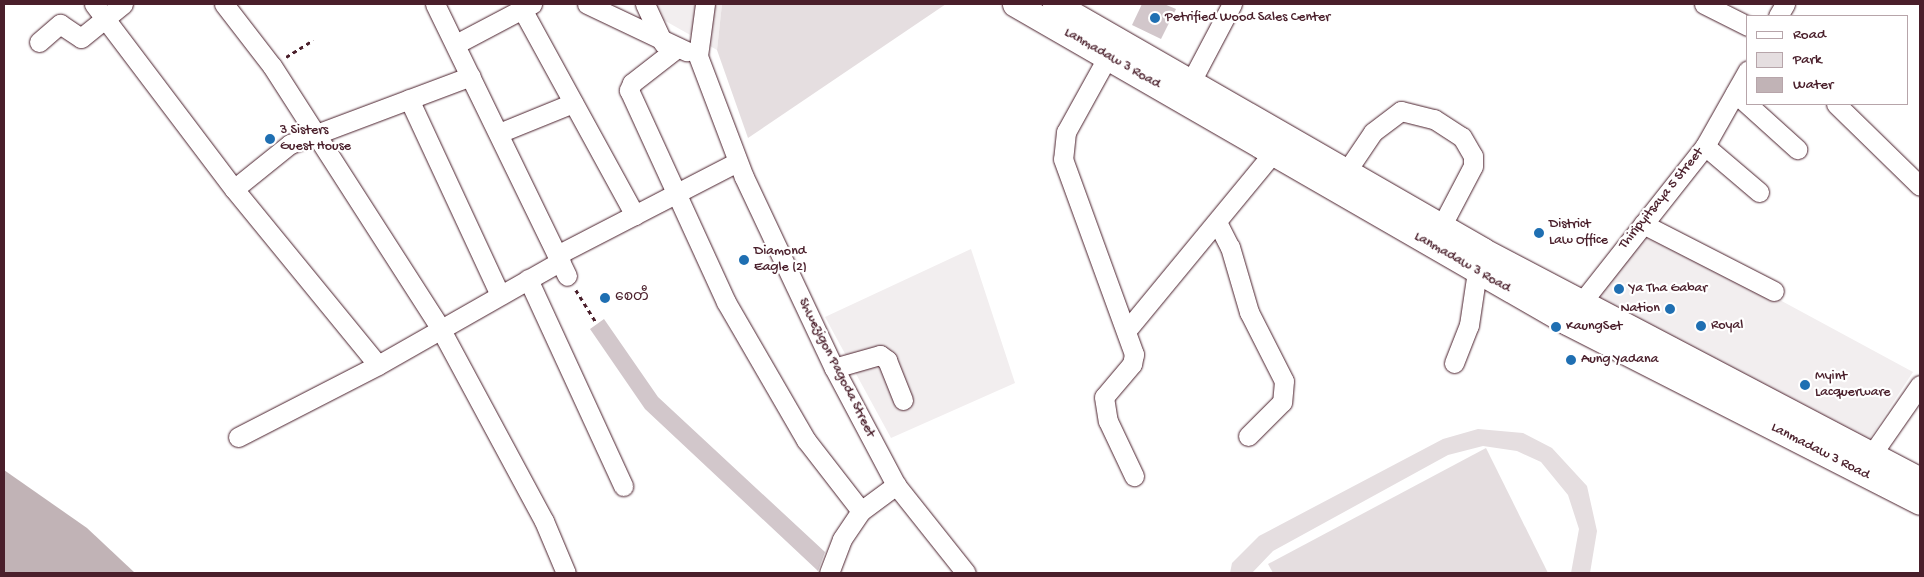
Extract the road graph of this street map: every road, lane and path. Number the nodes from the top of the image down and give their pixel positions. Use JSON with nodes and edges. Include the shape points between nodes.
{"nodes":[{"id":1,"x":94,"y":4,"type":"edge"},
{"id":2,"x":123,"y":4,"type":"edge"},
{"id":3,"x":224,"y":4,"type":"edge"},
{"id":4,"x":435,"y":4,"type":"edge"},
{"id":5,"x":586,"y":4,"type":"edge"},
{"id":6,"x":646,"y":4,"type":"edge"},
{"id":7,"x":705,"y":4,"type":"edge"},
{"id":8,"x":1015,"y":4,"type":"edge"},
{"id":9,"x":1055,"y":4,"type":"edge"},
{"id":10,"x":1232,"y":4,"type":"edge"},
{"id":11,"x":1704,"y":4,"type":"edge"},
{"id":12,"x":1785,"y":4,"type":"edge"},
{"id":13,"x":527,"y":6,"type":"edge"},
{"id":14,"x":1779,"y":15,"type":"edge"},
{"id":15,"x":106,"y":18,"type":"junction"},
{"id":16,"x":1746,"y":25,"type":"edge"},
{"id":17,"x":313,"y":40,"type":"dead end"},
{"id":18,"x":39,"y":42,"type":"dead end"},
{"id":19,"x":456,"y":44,"type":"junction"},
{"id":20,"x":670,"y":45,"type":"junction"},
{"id":21,"x":1113,"y":48,"type":"junction"},
{"id":22,"x":698,"y":56,"type":"junction"},
{"id":23,"x":272,"y":66,"type":"junction"},
{"id":24,"x":1746,"y":74,"type":"edge"},
{"id":25,"x":472,"y":76,"type":"junction"},
{"id":26,"x":1187,"y":90,"type":"junction"},
{"id":27,"x":1735,"y":93,"type":"junction"},
{"id":28,"x":408,"y":100,"type":"junction"},
{"id":29,"x":573,"y":103,"type":"junction"},
{"id":30,"x":1746,"y":103,"type":"edge"},
{"id":31,"x":1748,"y":105,"type":"edge"},
{"id":32,"x":1837,"y":105,"type":"edge"},
{"id":33,"x":315,"y":132,"type":"junction"},
{"id":34,"x":499,"y":134,"type":"junction"},
{"id":35,"x":1705,"y":146,"type":"junction"},
{"id":36,"x":1797,"y":149,"type":"dead end"},
{"id":37,"x":1273,"y":153,"type":"junction"},
{"id":38,"x":737,"y":162,"type":"junction"},
{"id":39,"x":1346,"y":172,"type":"junction"},
{"id":40,"x":1920,"y":186,"type":"edge"},
{"id":41,"x":234,"y":189,"type":"junction"},
{"id":42,"x":1759,"y":192,"type":"dead end"},
{"id":43,"x":675,"y":194,"type":"junction"},
{"id":44,"x":635,"y":214,"type":"junction"},
{"id":45,"x":1217,"y":222,"type":"junction"},
{"id":46,"x":1643,"y":224,"type":"junction"},
{"id":47,"x":1441,"y":226,"type":"junction"},
{"id":48,"x":1478,"y":261,"type":"junction"},
{"id":49,"x":562,"y":264,"type":"junction"},
{"id":50,"x":528,"y":279,"type":"junction"},
{"id":51,"x":1774,"y":291,"type":"dead end"},
{"id":52,"x":500,"y":295,"type":"junction"},
{"id":53,"x":1580,"y":300,"type":"junction"},
{"id":54,"x":1567,"y":322,"type":"junction"},
{"id":55,"x":597,"y":323,"type":"dead end"},
{"id":56,"x":440,"y":328,"type":"junction"},
{"id":57,"x":1127,"y":330,"type":"junction"},
{"id":58,"x":1454,"y":363,"type":"dead end"},
{"id":59,"x":378,"y":365,"type":"junction"},
{"id":60,"x":834,"y":368,"type":"junction"},
{"id":61,"x":1920,"y":385,"type":"edge"},
{"id":62,"x":903,"y":400,"type":"dead end"},
{"id":63,"x":1248,"y":436,"type":"dead end"},
{"id":64,"x":238,"y":437,"type":"dead end"},
{"id":65,"x":1872,"y":454,"type":"junction"},
{"id":66,"x":1134,"y":476,"type":"dead end"},
{"id":67,"x":1920,"y":480,"type":"edge"},
{"id":68,"x":896,"y":485,"type":"junction"},
{"id":69,"x":623,"y":486,"type":"dead end"},
{"id":70,"x":1920,"y":502,"type":"edge"},
{"id":71,"x":861,"y":511,"type":"junction"},
{"id":72,"x":566,"y":573,"type":"edge"},
{"id":73,"x":830,"y":573,"type":"edge"},
{"id":74,"x":966,"y":573,"type":"edge"}],
"edges":[{"from":1,"to":15,"type":"street"},
{"from":2,"to":15,"type":"street"},
{"from":3,"to":23,"type":"street"},
{"from":4,"to":19,"type":"street"},
{"from":5,"to":20,"type":"street"},
{"from":6,"to":20,"type":"street"},
{"from":7,"to":22,"type":"street","name":"Shwezigon Pagoda Street"},
{"from":8,"to":21,"type":"main road","name":"Lanmadaw 3 Road"},
{"from":9,"to":21,"type":"main road","name":"Lanmadaw 3 Road"},
{"from":10,"to":26,"type":"street"},
{"from":11,"to":16,"type":"street"},
{"from":12,"to":14,"type":"street"},
{"from":13,"to":19,"type":"street"},
{"from":13,"to":29,"type":"street"},
{"from":15,"to":18,"type":"street","via":[[81,38],[60,24]]},
{"from":15,"to":41,"type":"street"},
{"from":17,"to":23,"type":"path"},
{"from":19,"to":25,"type":"street"},
{"from":20,"to":22,"type":"street"},
{"from":20,"to":43,"type":"street","via":[[632,82],[629,90]]},
{"from":21,"to":26,"type":"main road","name":"Lanmadaw 3 Road"},
{"from":21,"to":57,"type":"street","via":[[1066,132],[1063,159]]},
{"from":22,"to":38,"type":"street","name":"Shwezigon Pagoda Street"},
{"from":23,"to":33,"type":"street"},
{"from":24,"to":27,"type":"street","name":"Thiripyitsaya 5 Street"},
{"from":25,"to":28,"type":"street"},
{"from":25,"to":34,"type":"street"},
{"from":26,"to":37,"type":"main road","name":"Lanmadaw 3 Road"},
{"from":26,"to":39,"type":"main road","name":"Lanmadaw 3 Road"},
{"from":27,"to":30,"type":"street"},
{"from":27,"to":35,"type":"street","name":"Thiripyitsaya 5 Street"},
{"from":28,"to":33,"type":"street"},
{"from":28,"to":52,"type":"street"},
{"from":29,"to":34,"type":"street"},
{"from":29,"to":44,"type":"street"},
{"from":31,"to":36,"type":"street"},
{"from":32,"to":40,"type":"street"},
{"from":33,"to":41,"type":"street","via":[[290,144]]},
{"from":33,"to":56,"type":"street"},
{"from":34,"to":49,"type":"street"},
{"from":35,"to":42,"type":"street"},
{"from":35,"to":46,"type":"street","name":"Thiripyitsaya 5 Street"},
{"from":37,"to":45,"type":"street"},
{"from":37,"to":48,"type":"main road","name":"Lanmadaw 3 Road"},
{"from":38,"to":43,"type":"street"},
{"from":38,"to":60,"type":"street","name":"Shwezigon Pagoda Street"},
{"from":39,"to":47,"type":"main road","name":"Lanmadaw 3 Road"},
{"from":39,"to":47,"type":"street","via":[[1373,132],[1402,111],[1434,119],[1462,137],[1473,156],[1473,166]]},
{"from":41,"to":59,"type":"street"},
{"from":43,"to":44,"type":"street"},
{"from":43,"to":71,"type":"street","via":[[726,302],[801,431]]},
{"from":44,"to":49,"type":"street"},
{"from":45,"to":57,"type":"street"},
{"from":45,"to":63,"type":"street","via":[[1249,312],[1284,381],[1282,402]]},
{"from":46,"to":51,"type":"street"},
{"from":46,"to":53,"type":"street","name":"Thiripyitsaya 5 Street"},
{"from":47,"to":48,"type":"main road","name":"Lanmadaw 3 Road"},
{"from":48,"to":53,"type":"main road","name":"Lanmadaw 3 Road"},
{"from":48,"to":54,"type":"main road","name":"Lanmadaw 3 Road"},
{"from":48,"to":58,"type":"street","via":[[1469,325]]},
{"from":49,"to":50,"type":"street"},
{"from":49,"to":55,"type":"path"},
{"from":50,"to":52,"type":"street"},
{"from":50,"to":69,"type":"street"},
{"from":52,"to":56,"type":"street"},
{"from":53,"to":54,"type":"street","name":"Thiripyitsaya 5 Street"},
{"from":53,"to":65,"type":"main road","name":"Lanmadaw 3 Road"},
{"from":54,"to":70,"type":"main road","name":"Lanmadaw 3 Road"},
{"from":56,"to":59,"type":"street"},
{"from":56,"to":72,"type":"street","via":[[544,521]]},
{"from":57,"to":66,"type":"street","via":[[1132,364],[1111,384],[1104,408]]},
{"from":59,"to":64,"type":"street"},
{"from":60,"to":62,"type":"street","via":[[880,355],[887,360]]},
{"from":60,"to":68,"type":"street","name":"Shwezigon Pagoda Street"},
{"from":61,"to":65,"type":"street"},
{"from":65,"to":67,"type":"main road","name":"Lanmadaw 3 Road"},
{"from":68,"to":71,"type":"street"},
{"from":68,"to":74,"type":"street","name":"Shwezigon Pagoda Street"},
{"from":71,"to":73,"type":"street","via":[[842,538]]}]}
